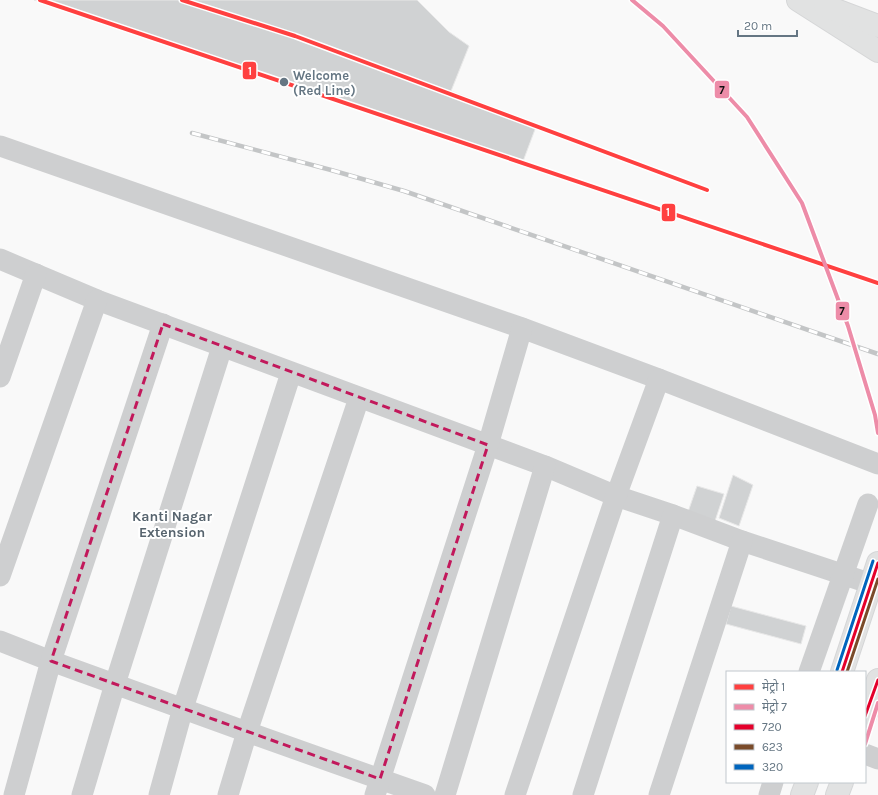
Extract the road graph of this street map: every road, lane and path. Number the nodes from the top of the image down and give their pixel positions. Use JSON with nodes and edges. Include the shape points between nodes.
{"nodes":[{"id":1,"x":798,"y":0,"type":"edge"},
{"id":2,"x":811,"y":0,"type":"edge"},
{"id":3,"x":878,"y":26,"type":"edge"},
{"id":4,"x":878,"y":51,"type":"edge"},
{"id":5,"x":0,"y":146,"type":"edge"},
{"id":6,"x":0,"y":259,"type":"edge"},
{"id":7,"x":36,"y":274,"type":"junction"},
{"id":8,"x":97,"y":300,"type":"junction"},
{"id":9,"x":163,"y":324,"type":"junction"},
{"id":10,"x":522,"y":328,"type":"junction"},
{"id":11,"x":222,"y":347,"type":"junction"},
{"id":12,"x":291,"y":373,"type":"junction"},
{"id":13,"x":0,"y":377,"type":"edge"},
{"id":14,"x":659,"y":378,"type":"junction"},
{"id":15,"x":359,"y":398,"type":"junction"},
{"id":16,"x":488,"y":445,"type":"junction"},
{"id":17,"x":878,"y":464,"type":"edge"},
{"id":18,"x":546,"y":466,"type":"junction"},
{"id":19,"x":616,"y":496,"type":"junction"},
{"id":20,"x":868,"y":504,"type":"dead end"},
{"id":21,"x":673,"y":515,"type":"junction"},
{"id":22,"x":742,"y":541,"type":"junction"},
{"id":23,"x":878,"y":563,"type":"edge"},
{"id":24,"x":842,"y":575,"type":"junction"},
{"id":25,"x":0,"y":576,"type":"edge"},
{"id":26,"x":874,"y":585,"type":"edge"},
{"id":27,"x":0,"y":640,"type":"edge"},
{"id":28,"x":51,"y":661,"type":"junction"},
{"id":29,"x":809,"y":671,"type":"edge"},
{"id":30,"x":842,"y":671,"type":"edge"},
{"id":31,"x":878,"y":680,"type":"edge"},
{"id":32,"x":115,"y":684,"type":"junction"},
{"id":33,"x":183,"y":708,"type":"junction"},
{"id":34,"x":866,"y":713,"type":"edge"},
{"id":35,"x":247,"y":732,"type":"junction"},
{"id":36,"x":866,"y":754,"type":"edge"},
{"id":37,"x":878,"y":759,"type":"edge"},
{"id":38,"x":773,"y":783,"type":"edge"},
{"id":39,"x":806,"y":783,"type":"edge"},
{"id":40,"x":842,"y":783,"type":"edge"},
{"id":41,"x":377,"y":787,"type":"edge"},
{"id":42,"x":14,"y":795,"type":"edge"},
{"id":43,"x":82,"y":795,"type":"edge"},
{"id":44,"x":159,"y":795,"type":"edge"},
{"id":45,"x":228,"y":795,"type":"edge"},
{"id":46,"x":425,"y":795,"type":"edge"},
{"id":47,"x":445,"y":795,"type":"edge"},
{"id":48,"x":515,"y":795,"type":"edge"},
{"id":49,"x":583,"y":795,"type":"edge"},
{"id":50,"x":658,"y":795,"type":"edge"},
{"id":51,"x":769,"y":795,"type":"edge"},
{"id":52,"x":802,"y":795,"type":"edge"},
{"id":53,"x":837,"y":795,"type":"edge"}],
"edges":[{"from":1,"to":4,"type":"main road"},
{"from":2,"to":3,"type":"main road"},
{"from":5,"to":10,"type":"street"},
{"from":6,"to":7,"type":"street"},
{"from":7,"to":8,"type":"street"},
{"from":7,"to":13,"type":"street"},
{"from":8,"to":9,"type":"street"},
{"from":8,"to":25,"type":"street"},
{"from":9,"to":11,"type":"street"},
{"from":9,"to":28,"type":"street"},
{"from":10,"to":14,"type":"street"},
{"from":10,"to":16,"type":"street"},
{"from":11,"to":12,"type":"street"},
{"from":11,"to":32,"type":"street"},
{"from":12,"to":15,"type":"street"},
{"from":12,"to":33,"type":"street"},
{"from":14,"to":17,"type":"street"},
{"from":14,"to":19,"type":"street"},
{"from":15,"to":16,"type":"street"},
{"from":15,"to":35,"type":"street"},
{"from":16,"to":18,"type":"street"},
{"from":16,"to":41,"type":"street"},
{"from":18,"to":19,"type":"street"},
{"from":18,"to":47,"type":"street"},
{"from":19,"to":21,"type":"street"},
{"from":19,"to":48,"type":"street"},
{"from":20,"to":24,"type":"street"},
{"from":21,"to":22,"type":"street"},
{"from":21,"to":49,"type":"street"},
{"from":22,"to":24,"type":"street"},
{"from":22,"to":50,"type":"street"},
{"from":23,"to":26,"type":"main road"},
{"from":24,"to":26,"type":"street"},
{"from":24,"to":29,"type":"street"},
{"from":26,"to":30,"type":"main road"},
{"from":27,"to":28,"type":"street"},
{"from":28,"to":32,"type":"street"},
{"from":28,"to":42,"type":"street"},
{"from":31,"to":34,"type":"main road"},
{"from":32,"to":33,"type":"street"},
{"from":32,"to":43,"type":"street"},
{"from":33,"to":35,"type":"street"},
{"from":33,"to":44,"type":"street"},
{"from":35,"to":41,"type":"street"},
{"from":35,"to":45,"type":"street"},
{"from":36,"to":37,"type":"street"},
{"from":38,"to":51,"type":"street"},
{"from":39,"to":52,"type":"main road"},
{"from":40,"to":53,"type":"main road"},
{"from":41,"to":46,"type":"street"}]}
